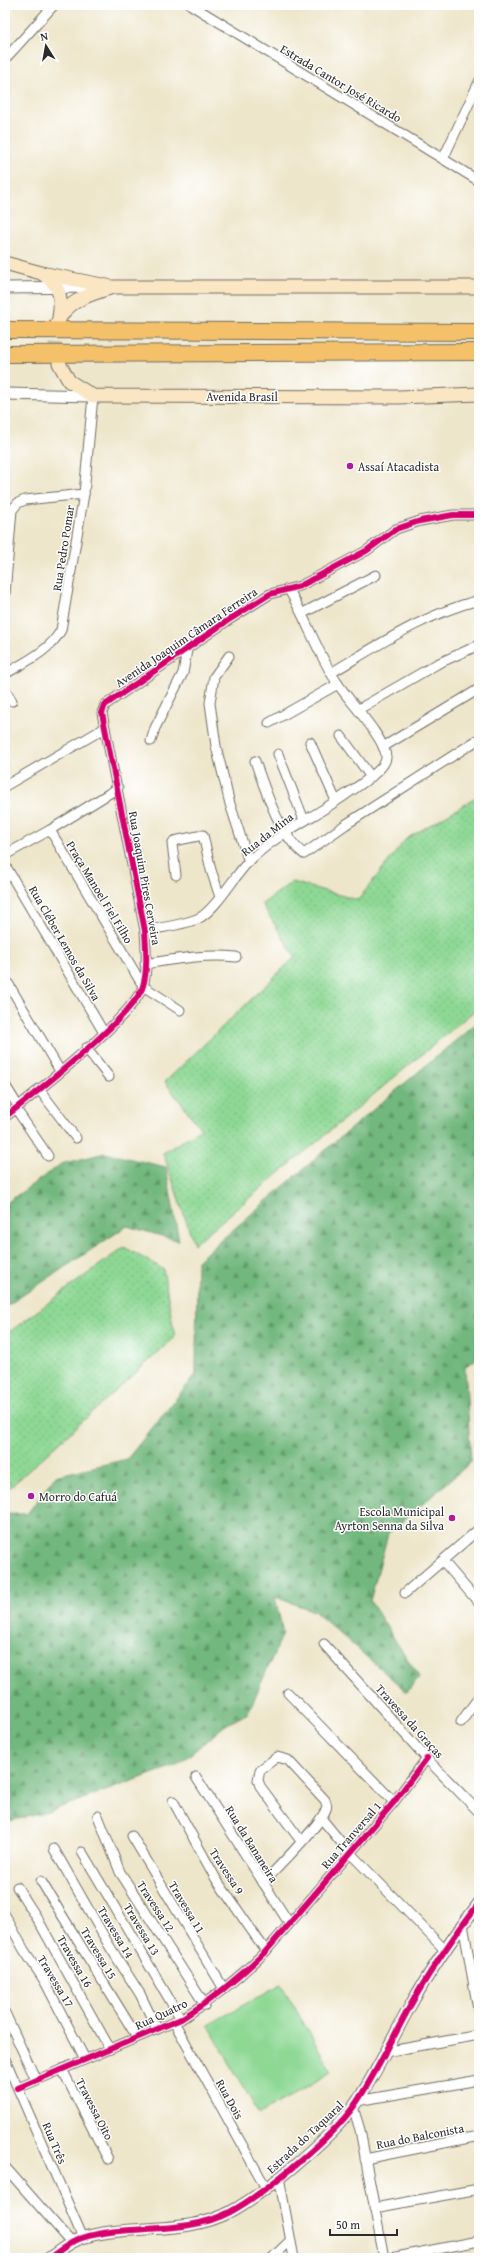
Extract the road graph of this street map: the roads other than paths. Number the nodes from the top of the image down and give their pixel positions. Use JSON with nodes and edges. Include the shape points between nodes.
{"nodes":[{"id":1,"x":54,"y":5,"type":"edge"},
{"id":2,"x":191,"y":5,"type":"edge"},
{"id":3,"x":5,"y":59,"type":"edge"},
{"id":4,"x":479,"y":82,"type":"edge"},
{"id":5,"x":443,"y":159,"type":"junction"},
{"id":6,"x":479,"y":181,"type":"edge"},
{"id":7,"x":5,"y":263,"type":"edge"},
{"id":8,"x":41,"y":273,"type":"junction"},
{"id":9,"x":112,"y":287,"type":"junction"},
{"id":10,"x":479,"y":287,"type":"edge"},
{"id":11,"x":5,"y":288,"type":"edge"},
{"id":12,"x":58,"y":288,"type":"junction"},
{"id":13,"x":5,"y":330,"type":"edge"},
{"id":14,"x":479,"y":332,"type":"edge"},
{"id":15,"x":448,"y":352,"type":"junction"},
{"id":16,"x":479,"y":352,"type":"edge"},
{"id":17,"x":5,"y":354,"type":"edge"},
{"id":18,"x":479,"y":358,"type":"edge"},
{"id":19,"x":59,"y":363,"type":"tunnel mouth"},
{"id":20,"x":5,"y":394,"type":"edge"},
{"id":21,"x":479,"y":394,"type":"edge"},
{"id":22,"x":93,"y":396,"type":"junction"},
{"id":23,"x":84,"y":494,"type":"junction"},
{"id":24,"x":479,"y":515,"type":"edge"},
{"id":25,"x":376,"y":575,"type":"dead end"},
{"id":26,"x":289,"y":590,"type":"junction"},
{"id":27,"x":5,"y":594,"type":"edge"},
{"id":28,"x":479,"y":600,"type":"edge"},
{"id":29,"x":303,"y":613,"type":"junction"},
{"id":30,"x":479,"y":645,"type":"edge"},
{"id":31,"x":187,"y":650,"type":"junction"},
{"id":32,"x":229,"y":656,"type":"dead end"},
{"id":33,"x":331,"y":673,"type":"junction"},
{"id":34,"x":5,"y":674,"type":"edge"},
{"id":35,"x":338,"y":684,"type":"junction"},
{"id":36,"x":479,"y":689,"type":"edge"},
{"id":37,"x":5,"y":690,"type":"edge"},
{"id":38,"x":12,"y":701,"type":"dead end"},
{"id":39,"x":359,"y":709,"type":"junction"},
{"id":40,"x":269,"y":723,"type":"dead end"},
{"id":41,"x":105,"y":728,"type":"junction"},
{"id":42,"x":341,"y":736,"type":"dead end"},
{"id":43,"x":479,"y":739,"type":"edge"},
{"id":44,"x":151,"y":741,"type":"dead end"},
{"id":45,"x":310,"y":742,"type":"dead end"},
{"id":46,"x":383,"y":747,"type":"junction"},
{"id":47,"x":278,"y":754,"type":"dead end"},
{"id":48,"x":255,"y":761,"type":"dead end"},
{"id":49,"x":370,"y":777,"type":"junction"},
{"id":50,"x":5,"y":786,"type":"edge"},
{"id":51,"x":118,"y":788,"type":"junction"},
{"id":52,"x":336,"y":802,"type":"junction"},
{"id":53,"x":304,"y":820,"type":"junction"},
{"id":54,"x":50,"y":830,"type":"junction"},
{"id":55,"x":286,"y":832,"type":"junction"},
{"id":56,"x":5,"y":855,"type":"edge"},
{"id":57,"x":249,"y":862,"type":"junction"},
{"id":58,"x":5,"y":865,"type":"edge"},
{"id":59,"x":176,"y":875,"type":"dead end"},
{"id":60,"x":220,"y":897,"type":"junction"},
{"id":61,"x":145,"y":931,"type":"junction"},
{"id":62,"x":236,"y":957,"type":"dead end"},
{"id":63,"x":145,"y":964,"type":"junction"},
{"id":64,"x":5,"y":978,"type":"edge"},
{"id":65,"x":143,"y":986,"type":"junction"},
{"id":66,"x":180,"y":1010,"type":"dead end"},
{"id":67,"x":104,"y":1033,"type":"junction"},
{"id":68,"x":86,"y":1048,"type":"junction"},
{"id":69,"x":60,"y":1071,"type":"junction"},
{"id":70,"x":109,"y":1077,"type":"dead end"},
{"id":71,"x":5,"y":1085,"type":"edge"},
{"id":72,"x":39,"y":1089,"type":"junction"},
{"id":73,"x":17,"y":1107,"type":"junction"},
{"id":74,"x":5,"y":1118,"type":"edge"},
{"id":75,"x":76,"y":1138,"type":"dead end"},
{"id":76,"x":48,"y":1156,"type":"dead end"},
{"id":77,"x":479,"y":1529,"type":"edge"},
{"id":78,"x":443,"y":1561,"type":"junction"},
{"id":79,"x":405,"y":1593,"type":"dead end"},
{"id":80,"x":479,"y":1603,"type":"edge"},
{"id":81,"x":324,"y":1644,"type":"dead end"},
{"id":82,"x":288,"y":1693,"type":"dead end"},
{"id":83,"x":479,"y":1697,"type":"edge"},
{"id":84,"x":476,"y":1709,"type":"edge"},
{"id":85,"x":462,"y":1722,"type":"dead end"},
{"id":86,"x":427,"y":1758,"type":"junction"},
{"id":87,"x":196,"y":1777,"type":"dead end"},
{"id":88,"x":173,"y":1801,"type":"dead end"},
{"id":89,"x":394,"y":1802,"type":"junction"},
{"id":90,"x":479,"y":1812,"type":"edge"},
{"id":91,"x":98,"y":1816,"type":"dead end"},
{"id":92,"x":321,"y":1818,"type":"junction"},
{"id":93,"x":132,"y":1836,"type":"dead end"},
{"id":94,"x":301,"y":1841,"type":"junction"},
{"id":95,"x":54,"y":1849,"type":"dead end"},
{"id":96,"x":82,"y":1852,"type":"dead end"},
{"id":97,"x":350,"y":1853,"type":"junction"},
{"id":98,"x":41,"y":1881,"type":"dead end"},
{"id":99,"x":263,"y":1883,"type":"junction"},
{"id":100,"x":17,"y":1886,"type":"dead end"},
{"id":101,"x":479,"y":1903,"type":"edge"},
{"id":102,"x":5,"y":1915,"type":"edge"},
{"id":103,"x":289,"y":1923,"type":"junction"},
{"id":104,"x":463,"y":1924,"type":"junction"},
{"id":105,"x":445,"y":1950,"type":"junction"},
{"id":106,"x":266,"y":1951,"type":"junction"},
{"id":107,"x":224,"y":1989,"type":"junction"},
{"id":108,"x":205,"y":2005,"type":"junction"},
{"id":109,"x":5,"y":2013,"type":"edge"},
{"id":110,"x":479,"y":2015,"type":"edge"},
{"id":111,"x":177,"y":2020,"type":"junction"},
{"id":112,"x":157,"y":2029,"type":"junction"},
{"id":113,"x":479,"y":2035,"type":"edge"},
{"id":114,"x":138,"y":2037,"type":"junction"},
{"id":115,"x":110,"y":2049,"type":"junction"},
{"id":116,"x":385,"y":2052,"type":"junction"},
{"id":117,"x":5,"y":2059,"type":"edge"},
{"id":118,"x":85,"y":2060,"type":"junction"},
{"id":119,"x":62,"y":2069,"type":"junction"},
{"id":120,"x":36,"y":2080,"type":"junction"},
{"id":121,"x":479,"y":2080,"type":"edge"},
{"id":122,"x":18,"y":2088,"type":"junction"},
{"id":123,"x":355,"y":2104,"type":"junction"},
{"id":124,"x":479,"y":2136,"type":"edge"},
{"id":125,"x":108,"y":2159,"type":"dead end"},
{"id":126,"x":365,"y":2159,"type":"junction"},
{"id":127,"x":5,"y":2167,"type":"edge"},
{"id":128,"x":279,"y":2177,"type":"junction"},
{"id":129,"x":266,"y":2188,"type":"junction"},
{"id":130,"x":479,"y":2189,"type":"edge"},
{"id":131,"x":374,"y":2208,"type":"junction"},
{"id":132,"x":83,"y":2238,"type":"junction"},
{"id":133,"x":290,"y":2241,"type":"junction"},
{"id":134,"x":479,"y":2241,"type":"edge"},
{"id":135,"x":71,"y":2242,"type":"junction"},
{"id":136,"x":49,"y":2258,"type":"edge"},
{"id":137,"x":272,"y":2258,"type":"edge"},
{"id":138,"x":294,"y":2258,"type":"edge"},
{"id":139,"x":384,"y":2258,"type":"edge"},
{"id":140,"x":391,"y":2258,"type":"edge"}],
"edges":[{"from":1,"to":3,"type":"street"},
{"from":2,"to":5,"type":"street","name":"Estrada Cantor José Ricardo"},
{"from":4,"to":5,"type":"street"},
{"from":5,"to":6,"type":"street","name":"Estrada Cantor José Ricardo"},
{"from":7,"to":8,"type":"main road"},
{"from":8,"to":9,"type":"main road"},
{"from":8,"to":12,"type":"main road"},
{"from":9,"to":10,"type":"main road"},
{"from":9,"to":12,"type":"street"},
{"from":9,"to":12,"type":"main road","via":[[85,296],[71,305],[58,321],[61,303]]},
{"from":11,"to":12,"type":"street"},
{"from":13,"to":14,"type":"highway"},
{"from":15,"to":16,"type":"highway"},
{"from":15,"to":17,"type":"highway"},
{"from":15,"to":18,"type":"highway"},
{"from":19,"to":22,"type":"main road","via":[[69,381]]},
{"from":20,"to":22,"type":"street","name":"Avenida Brasil"},
{"from":21,"to":22,"type":"main road","name":"Avenida Brasil","via":[[399,397]]},
{"from":22,"to":23,"type":"street","name":"Rua Pedro Pomar"},
{"from":23,"to":27,"type":"street","via":[[25,500],[12,510]]},
{"from":23,"to":34,"type":"street","name":"Rua Pedro Pomar","via":[[62,630],[46,648]]},
{"from":24,"to":26,"type":"street","name":"Avenida Joaquim Câmara Ferreira","via":[[454,515],[396,528],[366,551]]},
{"from":25,"to":29,"type":"street"},
{"from":26,"to":29,"type":"street"},
{"from":26,"to":31,"type":"street","name":"Avenida Joaquim Câmara Ferreira","via":[[270,594]]},
{"from":28,"to":33,"type":"street","via":[[422,620]]},
{"from":29,"to":33,"type":"street"},
{"from":30,"to":39,"type":"street","via":[[437,664]]},
{"from":31,"to":41,"type":"street","name":"Avenida Joaquim Câmara Ferreira","via":[[105,705],[102,709]]},
{"from":31,"to":44,"type":"street","via":[[183,673]]},
{"from":32,"to":57,"type":"street","via":[[214,677],[210,703],[216,746],[230,804]]},
{"from":33,"to":35,"type":"street"},
{"from":35,"to":39,"type":"street"},
{"from":35,"to":40,"type":"street"},
{"from":36,"to":46,"type":"street"},
{"from":37,"to":38,"type":"street"},
{"from":39,"to":46,"type":"street"},
{"from":41,"to":50,"type":"street"},
{"from":41,"to":51,"type":"street","name":"Rua Joaquim Pires Cerveira"},
{"from":42,"to":49,"type":"street"},
{"from":43,"to":55,"type":"street","via":[[345,825],[307,854],[302,853]]},
{"from":45,"to":52,"type":"street"},
{"from":46,"to":49,"type":"street","name":"Rua da Mina","via":[[385,763]]},
{"from":47,"to":53,"type":"street"},
{"from":48,"to":55,"type":"street","via":[[268,797]]},
{"from":49,"to":52,"type":"street","name":"Rua da Mina"},
{"from":51,"to":54,"type":"street"},
{"from":51,"to":61,"type":"street","name":"Rua Joaquim Pires Cerveira"},
{"from":52,"to":53,"type":"street","name":"Rua da Mina"},
{"from":53,"to":55,"type":"street","name":"Rua da Mina"},
{"from":54,"to":56,"type":"street"},
{"from":54,"to":65,"type":"street","name":"Praça Manoel Fiel Filho"},
{"from":55,"to":57,"type":"street","name":"Rua da Mina"},
{"from":57,"to":60,"type":"street","name":"Rua da Mina"},
{"from":58,"to":67,"type":"street","name":"Rua Cléber Lemos da Silva"},
{"from":59,"to":60,"type":"street","via":[[172,844],[174,840],[203,834]]},
{"from":60,"to":61,"type":"street","name":"Rua da Mina","via":[[196,919]]},
{"from":61,"to":63,"type":"street","name":"Rua Joaquim Pires Cerveira"},
{"from":62,"to":63,"type":"street","via":[[212,955]]},
{"from":63,"to":65,"type":"street","name":"Rua Joaquim Pires Cerveira"},
{"from":64,"to":69,"type":"street"},
{"from":65,"to":66,"type":"street"},
{"from":65,"to":67,"type":"street","name":"Rua Joaquim Pires Cerveira","via":[[130,1008]]},
{"from":67,"to":68,"type":"street","name":"Rua Joaquim Pires Cerveira"},
{"from":68,"to":69,"type":"street","name":"Rua Joaquim Pires Cerveira"},
{"from":68,"to":70,"type":"street"},
{"from":69,"to":72,"type":"street","name":"Rua Joaquim Pires Cerveira"},
{"from":71,"to":73,"type":"street"},
{"from":72,"to":73,"type":"street","name":"Rua Joaquim Pires Cerveira"},
{"from":72,"to":75,"type":"street"},
{"from":73,"to":74,"type":"street","name":"Rua Joaquim Pires Cerveira"},
{"from":73,"to":76,"type":"street"},
{"from":77,"to":78,"type":"street"},
{"from":78,"to":79,"type":"street"},
{"from":78,"to":80,"type":"street"},
{"from":81,"to":86,"type":"street","name":"Travessa da Graças"},
{"from":82,"to":89,"type":"street"},
{"from":83,"to":84,"type":"street"},
{"from":84,"to":85,"type":"street"},
{"from":86,"to":89,"type":"street","name":"Rua Tranversal 1"},
{"from":86,"to":90,"type":"street","name":"Travessa da Graças"},
{"from":87,"to":99,"type":"street","name":"Rua da Bananeira"},
{"from":88,"to":106,"type":"street","name":"Travessa 9","via":[[212,1872]]},
{"from":89,"to":97,"type":"street","name":"Rua Tranversal 1"},
{"from":91,"to":108,"type":"street","name":"Travessa 12","via":[[120,1872]]},
{"from":92,"to":94,"type":"street"},
{"from":92,"to":94,"type":"street","via":[[327,1804],[288,1760],[280,1756],[274,1758],[260,1770],[260,1786]]},
{"from":92,"to":97,"type":"street"},
{"from":93,"to":107,"type":"street","name":"Travessa 11"},
{"from":94,"to":99,"type":"street"},
{"from":95,"to":112,"type":"street","name":"Travessa 14","via":[[106,1941],[140,1994]]},
{"from":96,"to":111,"type":"street","name":"Travessa 13"},
{"from":97,"to":103,"type":"street","name":"Rua Tranversal 1"},
{"from":97,"to":105,"type":"street"},
{"from":98,"to":114,"type":"street","name":"Travessa 15"},
{"from":99,"to":103,"type":"street","name":"Rua da Bananeira"},
{"from":100,"to":115,"type":"street","name":"Travessa 16"},
{"from":101,"to":104,"type":"street","name":"Estrada do Taquaral"},
{"from":102,"to":118,"type":"street","name":"Travessa 17","via":[[44,1980]]},
{"from":103,"to":106,"type":"street","name":"Rua Quatro"},
{"from":104,"to":105,"type":"street","name":"Estrada do Taquaral"},
{"from":104,"to":110,"type":"street"},
{"from":105,"to":116,"type":"street","name":"Estrada do Taquaral"},
{"from":106,"to":107,"type":"street","name":"Rua Quatro"},
{"from":107,"to":108,"type":"street","name":"Rua Quatro"},
{"from":108,"to":111,"type":"street","name":"Rua Quatro"},
{"from":109,"to":120,"type":"street"},
{"from":111,"to":112,"type":"street","name":"Rua Quatro"},
{"from":111,"to":129,"type":"street","name":"Rua Dois"},
{"from":112,"to":114,"type":"street","name":"Rua Quatro"},
{"from":113,"to":116,"type":"street"},
{"from":114,"to":115,"type":"street","name":"Rua Quatro"},
{"from":115,"to":118,"type":"street","name":"Rua Quatro"},
{"from":116,"to":123,"type":"street","name":"Estrada do Taquaral"},
{"from":117,"to":122,"type":"street","name":"Rua Três"},
{"from":118,"to":119,"type":"street","name":"Rua Quatro"},
{"from":119,"to":120,"type":"street","name":"Rua Quatro"},
{"from":119,"to":125,"type":"street","name":"Travessa Oito"},
{"from":120,"to":122,"type":"street","name":"Rua Quatro"},
{"from":121,"to":123,"type":"street"},
{"from":122,"to":132,"type":"street","name":"Rua Três"},
{"from":123,"to":126,"type":"street"},
{"from":123,"to":128,"type":"street","name":"Estrada do Taquaral","via":[[333,2129]]},
{"from":124,"to":126,"type":"street","name":"Rua do Balconista"},
{"from":126,"to":131,"type":"street"},
{"from":127,"to":135,"type":"street"},
{"from":128,"to":129,"type":"street","name":"Estrada do Taquaral"},
{"from":128,"to":133,"type":"street"},
{"from":129,"to":132,"type":"street","name":"Estrada do Taquaral","via":[[231,2211],[196,2223],[117,2231]]},
{"from":130,"to":131,"type":"street"},
{"from":131,"to":139,"type":"street"},
{"from":132,"to":135,"type":"street","name":"Estrada do Taquaral"},
{"from":133,"to":137,"type":"street"},
{"from":133,"to":138,"type":"street"},
{"from":134,"to":140,"type":"street"},
{"from":135,"to":136,"type":"street","name":"Estrada do Taquaral"}]}
